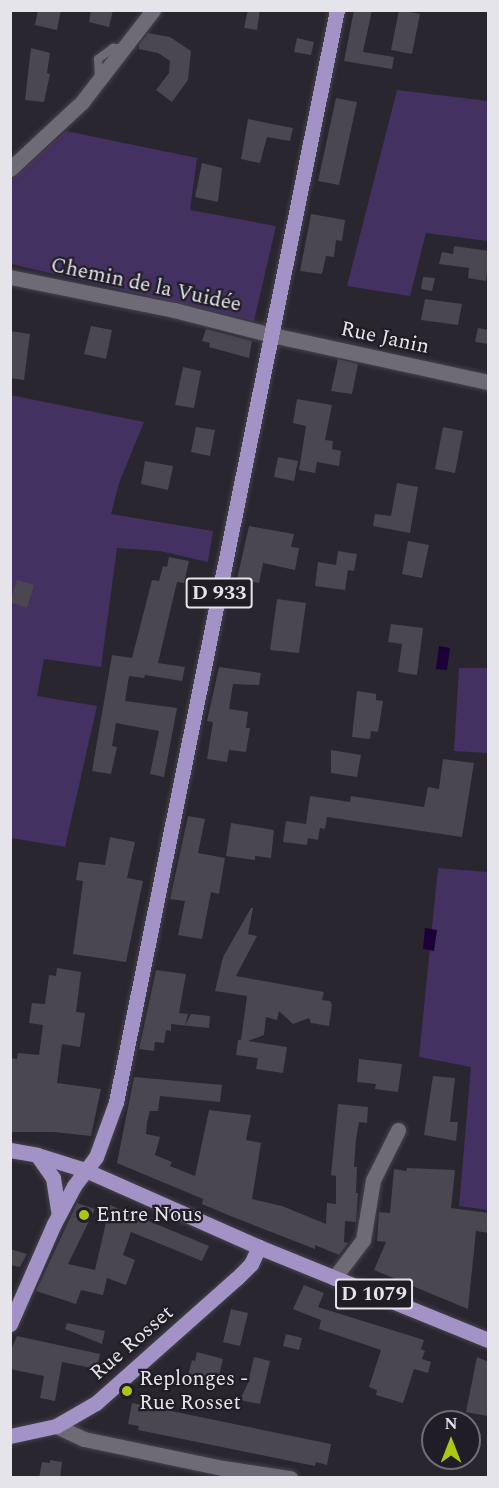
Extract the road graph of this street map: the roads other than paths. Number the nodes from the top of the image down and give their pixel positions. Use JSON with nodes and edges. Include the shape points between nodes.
{"nodes":[{"id":1,"x":153,"y":10,"type":"edge"},
{"id":2,"x":337,"y":10,"type":"edge"},
{"id":3,"x":10,"y":169,"type":"edge"},
{"id":4,"x":10,"y":277,"type":"edge"},
{"id":5,"x":272,"y":335,"type":"junction"},
{"id":6,"x":489,"y":382,"type":"edge"},
{"id":7,"x":398,"y":1130,"type":"dead end"},
{"id":8,"x":10,"y":1150,"type":"edge"},
{"id":9,"x":37,"y":1155,"type":"junction"},
{"id":10,"x":85,"y":1170,"type":"junction"},
{"id":11,"x":59,"y":1214,"type":"junction"},
{"id":12,"x":259,"y":1247,"type":"junction"},
{"id":13,"x":334,"y":1278,"type":"junction"},
{"id":14,"x":10,"y":1324,"type":"edge"},
{"id":15,"x":489,"y":1340,"type":"edge"},
{"id":16,"x":56,"y":1426,"type":"junction"},
{"id":17,"x":10,"y":1436,"type":"edge"},
{"id":18,"x":222,"y":1473,"type":"edge"},
{"id":19,"x":290,"y":1478,"type":"edge"}],
"edges":[{"from":1,"to":3,"type":"street","via":[[82,102]]},
{"from":2,"to":5,"type":"main road","number":"D 933"},
{"from":4,"to":5,"type":"street","name":"Chemin de la Vuidée","via":[[174,310]]},
{"from":5,"to":6,"type":"street","name":"Rue Janin"},
{"from":5,"to":10,"type":"main road","number":"D 933","via":[[116,1102],[96,1157]]},
{"from":7,"to":13,"type":"street","via":[[373,1180],[363,1240]]},
{"from":8,"to":9,"type":"main road","number":"D 1079"},
{"from":9,"to":10,"type":"main road","number":"D 1079"},
{"from":9,"to":11,"type":"main road","via":[[53,1178]]},
{"from":10,"to":11,"type":"main road","number":"D 933"},
{"from":10,"to":12,"type":"main road","number":"D 1079"},
{"from":11,"to":14,"type":"main road","number":"D 933"},
{"from":12,"to":13,"type":"main road","number":"D 1079"},
{"from":12,"to":16,"type":"main road","name":"Rue Rosset","via":[[251,1264],[237,1278],[135,1371],[96,1403]]},
{"from":13,"to":15,"type":"main road","number":"D 1079"},
{"from":16,"to":17,"type":"main road","name":"Rue Rosset"},
{"from":16,"to":18,"type":"street","via":[[84,1439]]},
{"from":18,"to":19,"type":"street"}]}
